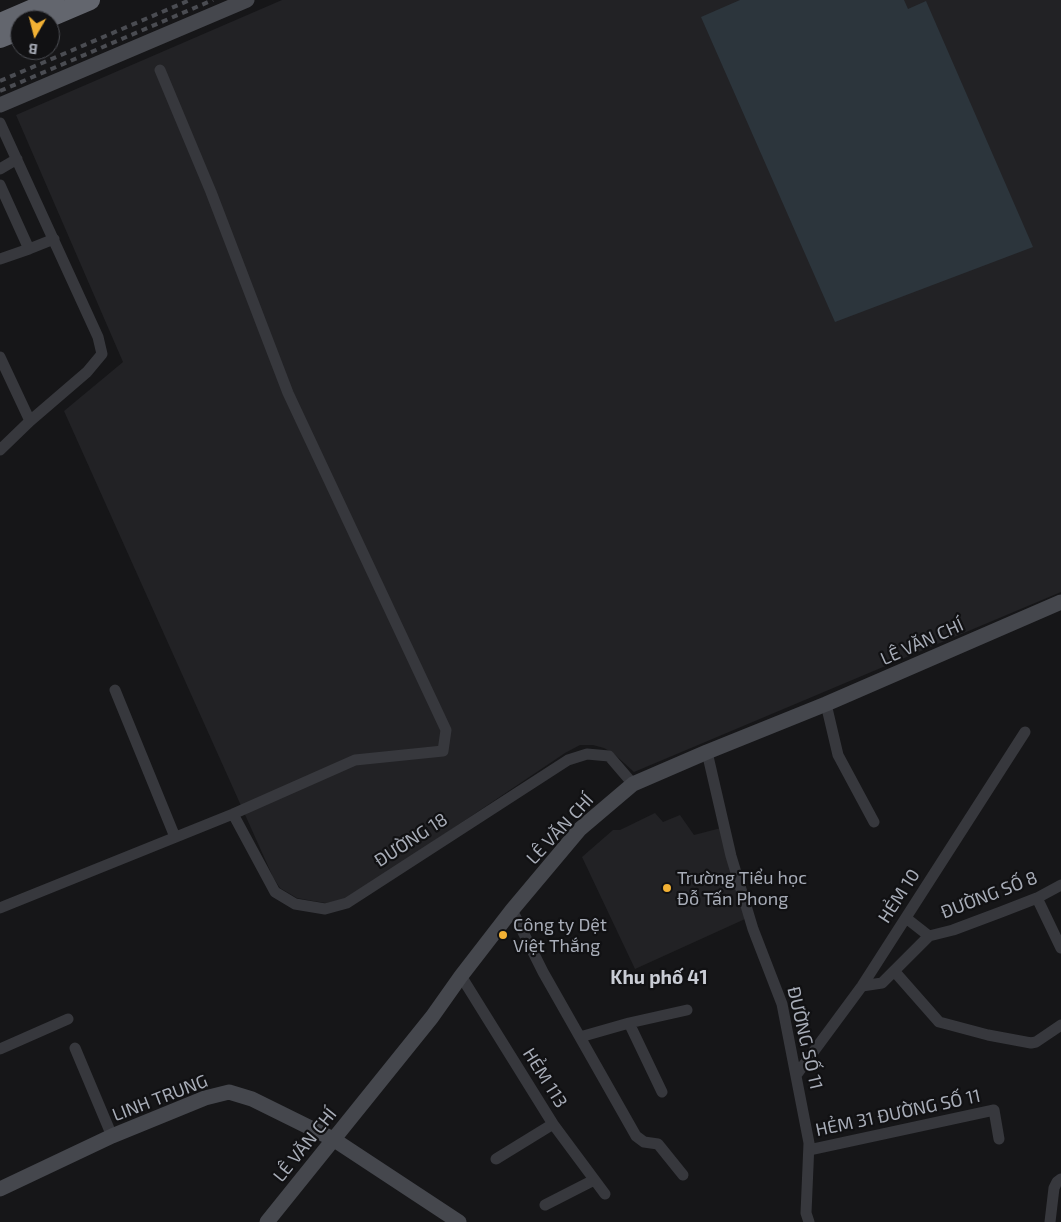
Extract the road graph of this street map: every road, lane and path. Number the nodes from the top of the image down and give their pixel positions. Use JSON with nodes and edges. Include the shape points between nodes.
{"nodes":[{"id":1,"x":54,"y":0,"type":"edge"},
{"id":2,"x":90,"y":0,"type":"edge"},
{"id":3,"x":247,"y":0,"type":"edge"},
{"id":4,"x":60,"y":13,"type":"edge"},
{"id":5,"x":5,"y":33,"type":"edge"},
{"id":6,"x":160,"y":70,"type":"dead end"},
{"id":7,"x":0,"y":105,"type":"edge"},
{"id":8,"x":0,"y":123,"type":"edge"},
{"id":9,"x":17,"y":159,"type":"junction"},
{"id":10,"x":0,"y":169,"type":"edge"},
{"id":11,"x":0,"y":185,"type":"edge"},
{"id":12,"x":54,"y":239,"type":"junction"},
{"id":13,"x":30,"y":249,"type":"junction"},
{"id":14,"x":0,"y":259,"type":"edge"},
{"id":15,"x":0,"y":357,"type":"edge"},
{"id":16,"x":30,"y":420,"type":"junction"},
{"id":17,"x":0,"y":450,"type":"edge"},
{"id":18,"x":1061,"y":602,"type":"edge"},
{"id":19,"x":115,"y":690,"type":"dead end"},
{"id":20,"x":826,"y":704,"type":"junction"},
{"id":21,"x":1025,"y":732,"type":"dead end"},
{"id":22,"x":707,"y":752,"type":"junction"},
{"id":23,"x":633,"y":784,"type":"junction"},
{"id":24,"x":233,"y":814,"type":"junction"},
{"id":25,"x":874,"y":822,"type":"dead end"},
{"id":26,"x":175,"y":837,"type":"junction"},
{"id":27,"x":1061,"y":885,"type":"edge"},
{"id":28,"x":1037,"y":898,"type":"junction"},
{"id":29,"x":0,"y":908,"type":"edge"},
{"id":30,"x":512,"y":910,"type":"junction"},
{"id":31,"x":906,"y":918,"type":"junction"},
{"id":32,"x":929,"y":936,"type":"junction"},
{"id":33,"x":1061,"y":948,"type":"edge"},
{"id":34,"x":895,"y":972,"type":"junction"},
{"id":35,"x":461,"y":976,"type":"junction"},
{"id":36,"x":862,"y":986,"type":"junction"},
{"id":37,"x":687,"y":1010,"type":"dead end"},
{"id":38,"x":68,"y":1019,"type":"dead end"},
{"id":39,"x":629,"y":1023,"type":"junction"},
{"id":40,"x":1061,"y":1025,"type":"edge"},
{"id":41,"x":580,"y":1037,"type":"junction"},
{"id":42,"x":0,"y":1048,"type":"edge"},
{"id":43,"x":75,"y":1048,"type":"dead end"},
{"id":44,"x":797,"y":1074,"type":"junction"},
{"id":45,"x":662,"y":1092,"type":"dead end"},
{"id":46,"x":554,"y":1124,"type":"junction"},
{"id":47,"x":112,"y":1136,"type":"junction"},
{"id":48,"x":333,"y":1139,"type":"junction"},
{"id":49,"x":1000,"y":1139,"type":"dead end"},
{"id":50,"x":809,"y":1150,"type":"junction"},
{"id":51,"x":496,"y":1159,"type":"dead end"},
{"id":52,"x":683,"y":1175,"type":"dead end"},
{"id":53,"x":1061,"y":1179,"type":"edge"},
{"id":54,"x":594,"y":1180,"type":"junction"},
{"id":55,"x":0,"y":1189,"type":"edge"},
{"id":56,"x":605,"y":1194,"type":"dead end"},
{"id":57,"x":545,"y":1205,"type":"dead end"},
{"id":58,"x":267,"y":1222,"type":"edge"},
{"id":59,"x":459,"y":1222,"type":"edge"},
{"id":60,"x":809,"y":1222,"type":"edge"},
{"id":61,"x":1050,"y":1222,"type":"edge"}],
"edges":[{"from":1,"to":5,"type":"highway"},
{"from":2,"to":4,"type":"highway"},
{"from":3,"to":7,"type":"main road"},
{"from":6,"to":24,"type":"street","via":[[288,393],[446,730],[443,751],[355,760]]},
{"from":8,"to":9,"type":"street"},
{"from":9,"to":10,"type":"street"},
{"from":9,"to":12,"type":"street"},
{"from":11,"to":13,"type":"street"},
{"from":12,"to":13,"type":"street"},
{"from":12,"to":16,"type":"street","via":[[98,336],[102,354],[87,372]]},
{"from":13,"to":14,"type":"street"},
{"from":15,"to":16,"type":"street"},
{"from":16,"to":17,"type":"street"},
{"from":18,"to":20,"type":"main road","name":"LÊ VĂN CHÍ"},
{"from":19,"to":26,"type":"street"},
{"from":20,"to":22,"type":"main road","name":"LÊ VĂN CHÍ"},
{"from":20,"to":25,"type":"street","via":[[838,755]]},
{"from":21,"to":31,"type":"street","name":"HẺM 10"},
{"from":22,"to":23,"type":"main road","name":"LÊ VĂN CHÍ"},
{"from":22,"to":44,"type":"street","name":"ĐƯỜNG SỐ 11","via":[[731,856],[753,929],[782,1004]]},
{"from":23,"to":24,"type":"street","name":"ĐƯỜNG 18","via":[[609,756],[587,754],[568,760],[347,902],[325,909],[295,904],[275,892]]},
{"from":23,"to":30,"type":"main road","name":"LÊ VĂN CHÍ","via":[[580,829]]},
{"from":24,"to":26,"type":"street"},
{"from":26,"to":29,"type":"street"},
{"from":27,"to":28,"type":"street","name":"ĐƯỜNG SỐ 8"},
{"from":28,"to":32,"type":"street","name":"ĐƯỜNG SỐ 8"},
{"from":28,"to":33,"type":"street"},
{"from":30,"to":35,"type":"main road","name":"LÊ VĂN CHÍ"},
{"from":30,"to":41,"type":"street"},
{"from":31,"to":32,"type":"street"},
{"from":31,"to":36,"type":"street","name":"HẺM 10"},
{"from":32,"to":34,"type":"street"},
{"from":34,"to":36,"type":"street","via":[[882,983]]},
{"from":34,"to":40,"type":"street","via":[[942,1023],[1031,1043]]},
{"from":35,"to":46,"type":"street","name":"HẺM 113"},
{"from":35,"to":48,"type":"main road","name":"LÊ VĂN CHÍ","via":[[432,1017]]},
{"from":36,"to":44,"type":"street","name":"HẺM 10"},
{"from":37,"to":39,"type":"street"},
{"from":38,"to":42,"type":"street"},
{"from":39,"to":41,"type":"street"},
{"from":39,"to":45,"type":"street"},
{"from":41,"to":52,"type":"street","via":[[636,1136],[644,1142],[658,1144]]},
{"from":43,"to":47,"type":"street"},
{"from":44,"to":50,"type":"street","name":"ĐƯỜNG SỐ 11"},
{"from":46,"to":51,"type":"street"},
{"from":46,"to":54,"type":"street","name":"HẺM 113"},
{"from":47,"to":48,"type":"main road","name":"LINH TRUNG","via":[[205,1098],[229,1092],[252,1099]]},
{"from":47,"to":55,"type":"main road","name":"LINH TRUNG"},
{"from":48,"to":58,"type":"main road","name":"LÊ VĂN CHÍ"},
{"from":48,"to":59,"type":"main road","name":"LINH TRUNG"},
{"from":49,"to":50,"type":"street","name":"HẺM 31 ĐƯỜNG SỐ 11","via":[[994,1110]]},
{"from":50,"to":60,"type":"street","name":"ĐƯỜNG SỐ 11","via":[[806,1213]]},
{"from":53,"to":61,"type":"street","via":[[1054,1188]]},
{"from":54,"to":56,"type":"street","name":"HẺM 113"},
{"from":54,"to":57,"type":"street"}]}
